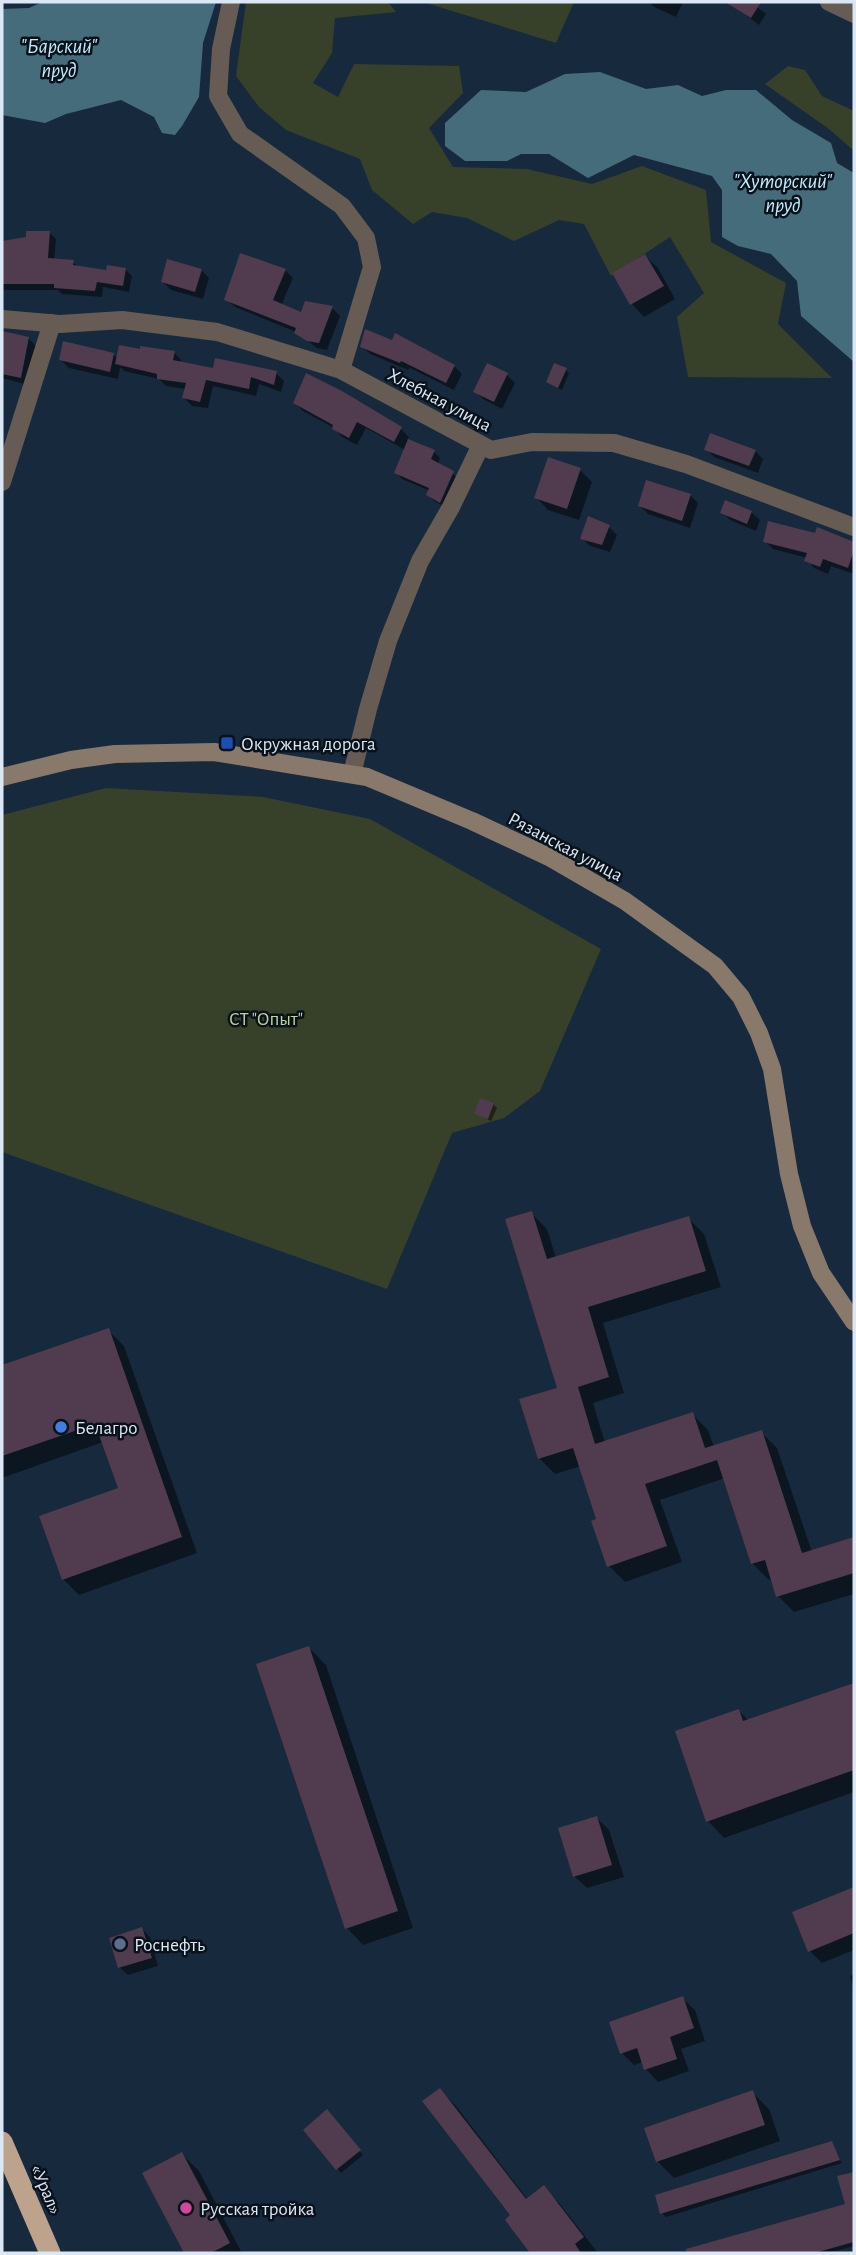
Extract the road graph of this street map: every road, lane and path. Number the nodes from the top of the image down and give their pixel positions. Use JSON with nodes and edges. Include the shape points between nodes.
{"nodes":[{"id":1,"x":231,"y":2,"type":"edge"},
{"id":2,"x":829,"y":2,"type":"edge"},
{"id":3,"x":854,"y":14,"type":"edge"},
{"id":4,"x":2,"y":319,"type":"edge"},
{"id":5,"x":52,"y":323,"type":"junction"},
{"id":6,"x":341,"y":370,"type":"junction"},
{"id":7,"x":481,"y":445,"type":"junction"},
{"id":8,"x":2,"y":482,"type":"edge"},
{"id":9,"x":854,"y":527,"type":"edge"},
{"id":10,"x":352,"y":774,"type":"junction"},
{"id":11,"x":2,"y":778,"type":"edge"},
{"id":12,"x":854,"y":1322,"type":"edge"},
{"id":13,"x":2,"y":2142,"type":"edge"},
{"id":14,"x":50,"y":2253,"type":"edge"}],
"edges":[{"from":1,"to":6,"type":"street","via":[[218,96],[240,134],[342,206],[366,239],[372,267]]},
{"from":2,"to":3,"type":"street"},
{"from":4,"to":5,"type":"street","name":"Хлебная улица"},
{"from":5,"to":6,"type":"street","name":"Хлебная улица","via":[[121,320],[218,332]]},
{"from":5,"to":8,"type":"street"},
{"from":6,"to":7,"type":"street","name":"Хлебная улица"},
{"from":7,"to":9,"type":"street","name":"Хлебная улица","via":[[491,450],[532,442],[614,443],[687,464]]},
{"from":7,"to":10,"type":"street","via":[[419,561],[392,630]]},
{"from":10,"to":11,"type":"street","name":"Рязанская улица","via":[[214,752],[159,752],[71,760]]},
{"from":10,"to":12,"type":"street","name":"Рязанская улица","via":[[397,789],[549,857],[625,901],[715,966],[741,997],[759,1033],[772,1069],[802,1226],[821,1273]]},
{"from":13,"to":14,"type":"highway","name":"«Урал»"}]}
